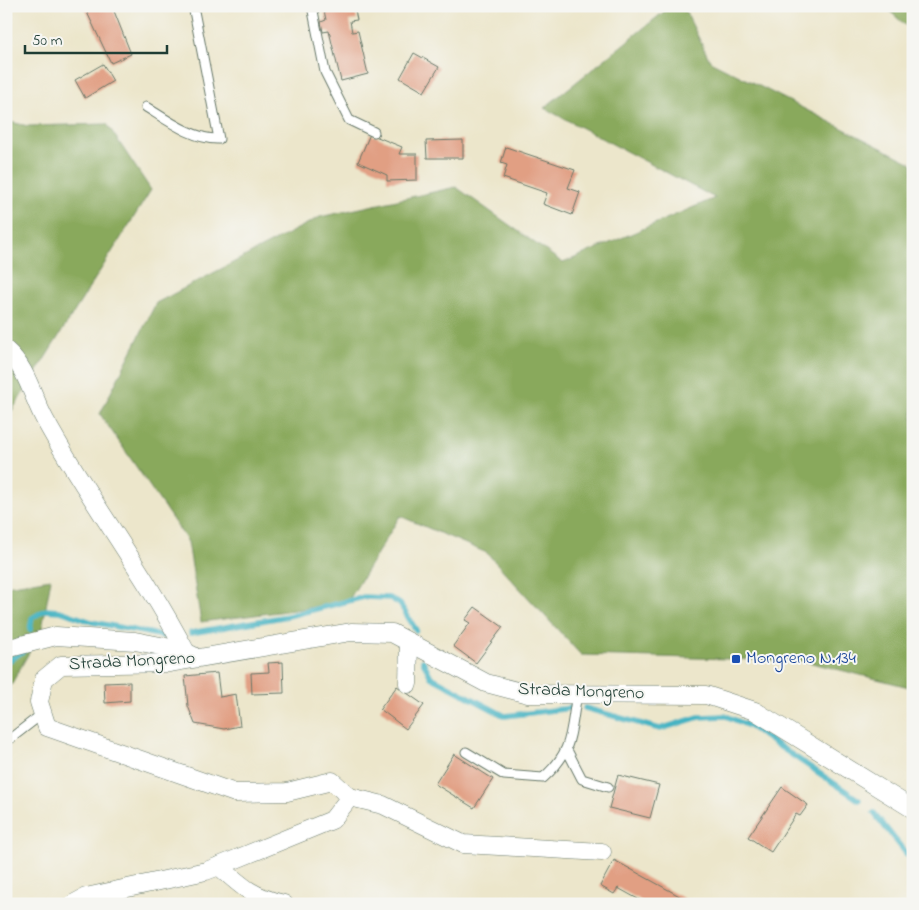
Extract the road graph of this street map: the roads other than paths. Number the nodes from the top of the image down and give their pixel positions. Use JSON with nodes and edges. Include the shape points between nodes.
{"nodes":[{"id":1,"x":193,"y":6,"type":"edge"},
{"id":2,"x":312,"y":6,"type":"edge"},
{"id":3,"x":146,"y":107,"type":"dead end"},
{"id":4,"x":374,"y":132,"type":"dead end"},
{"id":5,"x":6,"y":350,"type":"edge"},
{"id":6,"x":409,"y":642,"type":"junction"},
{"id":7,"x":6,"y":649,"type":"edge"},
{"id":8,"x":193,"y":655,"type":"junction"},
{"id":9,"x":408,"y":684,"type":"dead end"},
{"id":10,"x":577,"y":694,"type":"junction"},
{"id":11,"x":42,"y":714,"type":"junction"},
{"id":12,"x":6,"y":742,"type":"edge"},
{"id":13,"x":567,"y":750,"type":"junction"},
{"id":14,"x":466,"y":752,"type":"dead end"},
{"id":15,"x":608,"y":787,"type":"dead end"},
{"id":16,"x":350,"y":796,"type":"junction"},
{"id":17,"x":913,"y":809,"type":"edge"},
{"id":18,"x":602,"y":852,"type":"dead end"},
{"id":19,"x":219,"y":866,"type":"junction"},
{"id":20,"x":73,"y":904,"type":"edge"},
{"id":21,"x":284,"y":904,"type":"edge"}],
"edges":[{"from":1,"to":3,"type":"lane","via":[[219,139],[207,139]]},
{"from":2,"to":4,"type":"lane","via":[[325,72],[349,120]]},
{"from":5,"to":8,"type":"street","via":[[18,360],[44,419]]},
{"from":6,"to":8,"type":"street","name":"Strada Mongreno","via":[[392,633],[352,632]]},
{"from":6,"to":9,"type":"street"},
{"from":6,"to":10,"type":"street","name":"Strada Mongreno","via":[[486,683],[528,694]]},
{"from":7,"to":8,"type":"street","via":[[56,636],[135,641]]},
{"from":8,"to":11,"type":"street","name":"Strada Mongreno","via":[[170,664],[61,665],[44,679],[39,702]]},
{"from":10,"to":13,"type":"lane"},
{"from":10,"to":17,"type":"street","name":"Strada Mongreno","via":[[706,695],[755,711]]},
{"from":11,"to":12,"type":"lane"},
{"from":11,"to":16,"type":"street","via":[[47,727],[234,793],[287,792],[332,780]]},
{"from":13,"to":14,"type":"lane","via":[[543,778],[504,775]]},
{"from":13,"to":15,"type":"lane","via":[[582,779]]},
{"from":16,"to":18,"type":"street","via":[[383,805],[463,844]]},
{"from":16,"to":19,"type":"street","via":[[332,820]]},
{"from":19,"to":20,"type":"street","via":[[86,897]]},
{"from":19,"to":21,"type":"street","via":[[246,891]]}]}
